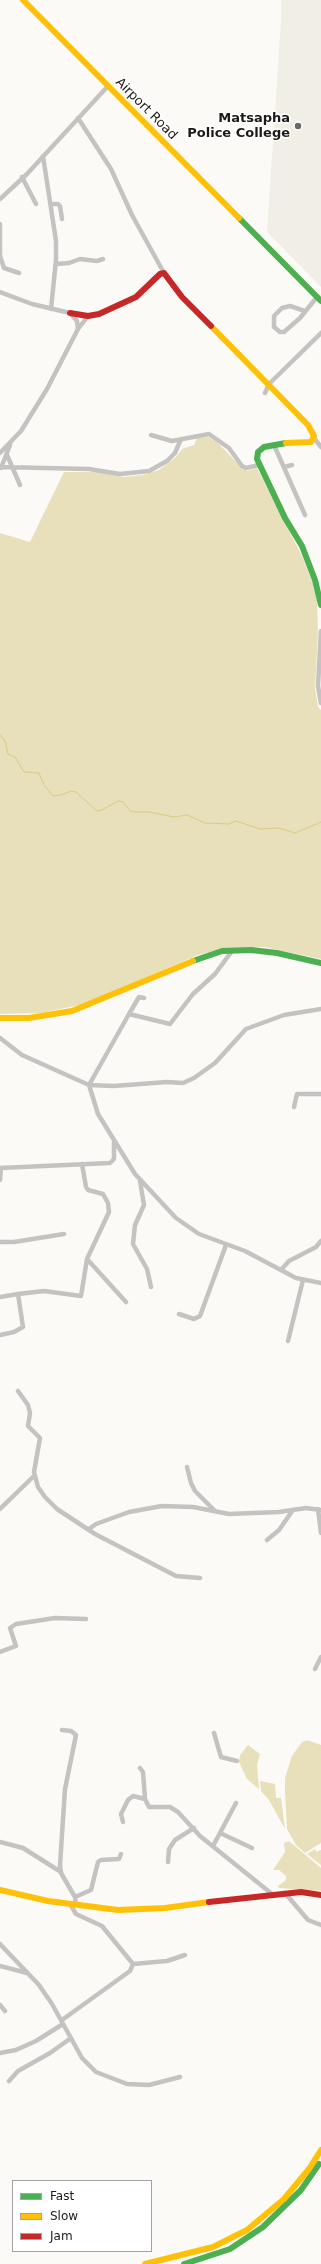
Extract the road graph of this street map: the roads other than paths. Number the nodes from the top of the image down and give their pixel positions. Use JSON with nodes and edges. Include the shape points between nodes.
{"nodes":[{"id":1,"x":23,"y":0,"type":"edge"},
{"id":2,"x":108,"y":86,"type":"junction"},
{"id":3,"x":78,"y":118,"type":"junction"},
{"id":4,"x":43,"y":156,"type":"junction"},
{"id":5,"x":22,"y":177,"type":"junction"},
{"id":6,"x":0,"y":199,"type":"edge"},
{"id":7,"x":36,"y":204,"type":"dead end"},
{"id":8,"x":50,"y":204,"type":"junction"},
{"id":9,"x":62,"y":219,"type":"dead end"},
{"id":10,"x":0,"y":224,"type":"edge"},
{"id":11,"x":103,"y":259,"type":"dead end"},
{"id":12,"x":56,"y":264,"type":"junction"},
{"id":13,"x":19,"y":273,"type":"dead end"},
{"id":14,"x":164,"y":273,"type":"junction"},
{"id":15,"x":0,"y":292,"type":"edge"},
{"id":16,"x":319,"y":299,"type":"edge"},
{"id":17,"x":50,"y":309,"type":"junction"},
{"id":18,"x":305,"y":311,"type":"junction"},
{"id":19,"x":70,"y":313,"type":"junction"},
{"id":20,"x":88,"y":316,"type":"junction"},
{"id":21,"x":78,"y":329,"type":"junction"},
{"id":22,"x":321,"y":333,"type":"edge"},
{"id":23,"x":269,"y":384,"type":"junction"},
{"id":24,"x":264,"y":394,"type":"dead end"},
{"id":25,"x":151,"y":435,"type":"dead end"},
{"id":26,"x":314,"y":438,"type":"junction"},
{"id":27,"x":181,"y":440,"type":"junction"},
{"id":28,"x":10,"y":444,"type":"junction"},
{"id":29,"x":274,"y":445,"type":"junction"},
{"id":30,"x":321,"y":447,"type":"edge"},
{"id":31,"x":0,"y":454,"type":"edge"},
{"id":32,"x":6,"y":455,"type":"junction"},
{"id":33,"x":259,"y":465,"type":"junction"},
{"id":34,"x":292,"y":465,"type":"dead end"},
{"id":35,"x":13,"y":467,"type":"junction"},
{"id":36,"x":284,"y":467,"type":"junction"},
{"id":37,"x":0,"y":468,"type":"edge"},
{"id":38,"x":20,"y":485,"type":"dead end"},
{"id":39,"x":305,"y":515,"type":"dead end"},
{"id":40,"x":321,"y":605,"type":"edge"},
{"id":41,"x":321,"y":631,"type":"edge"},
{"id":42,"x":320,"y":656,"type":"edge"},
{"id":43,"x":321,"y":704,"type":"edge"},
{"id":44,"x":232,"y":951,"type":"junction"},
{"id":45,"x":321,"y":963,"type":"edge"},
{"id":46,"x":144,"y":998,"type":"dead end"},
{"id":47,"x":321,"y":1009,"type":"edge"},
{"id":48,"x":129,"y":1014,"type":"junction"},
{"id":49,"x":0,"y":1018,"type":"edge"},
{"id":50,"x":0,"y":1038,"type":"edge"},
{"id":51,"x":89,"y":1085,"type":"junction"},
{"id":52,"x":321,"y":1094,"type":"edge"},
{"id":53,"x":294,"y":1107,"type":"dead end"},
{"id":54,"x":114,"y":1140,"type":"junction"},
{"id":55,"x":82,"y":1164,"type":"junction"},
{"id":56,"x":1,"y":1168,"type":"edge"},
{"id":57,"x":0,"y":1180,"type":"edge"},
{"id":58,"x":140,"y":1181,"type":"junction"},
{"id":59,"x":64,"y":1234,"type":"dead end"},
{"id":60,"x":321,"y":1241,"type":"edge"},
{"id":61,"x":0,"y":1242,"type":"edge"},
{"id":62,"x":226,"y":1245,"type":"junction"},
{"id":63,"x":87,"y":1259,"type":"junction"},
{"id":64,"x":282,"y":1270,"type":"junction"},
{"id":65,"x":303,"y":1280,"type":"junction"},
{"id":66,"x":321,"y":1283,"type":"edge"},
{"id":67,"x":151,"y":1287,"type":"dead end"},
{"id":68,"x":18,"y":1294,"type":"junction"},
{"id":69,"x":0,"y":1297,"type":"edge"},
{"id":70,"x":126,"y":1302,"type":"dead end"},
{"id":71,"x":179,"y":1314,"type":"dead end"},
{"id":72,"x":0,"y":1335,"type":"edge"},
{"id":73,"x":288,"y":1341,"type":"dead end"},
{"id":74,"x":18,"y":1391,"type":"dead end"},
{"id":75,"x":187,"y":1467,"type":"dead end"},
{"id":76,"x":34,"y":1476,"type":"junction"},
{"id":77,"x":0,"y":1508,"type":"edge"},
{"id":78,"x":293,"y":1510,"type":"junction"},
{"id":79,"x":319,"y":1510,"type":"edge"},
{"id":80,"x":215,"y":1512,"type":"junction"},
{"id":81,"x":89,"y":1529,"type":"junction"},
{"id":82,"x":321,"y":1533,"type":"edge"},
{"id":83,"x":267,"y":1540,"type":"dead end"},
{"id":84,"x":200,"y":1578,"type":"dead end"},
{"id":85,"x":86,"y":1619,"type":"dead end"},
{"id":86,"x":0,"y":1652,"type":"edge"},
{"id":87,"x":321,"y":1657,"type":"edge"},
{"id":88,"x":315,"y":1669,"type":"dead end"},
{"id":89,"x":62,"y":1730,"type":"dead end"},
{"id":90,"x":214,"y":1733,"type":"dead end"},
{"id":91,"x":237,"y":1761,"type":"dead end"},
{"id":92,"x":140,"y":1768,"type":"dead end"},
{"id":93,"x":145,"y":1799,"type":"junction"},
{"id":94,"x":236,"y":1803,"type":"dead end"},
{"id":95,"x":122,"y":1822,"type":"dead end"},
{"id":96,"x":194,"y":1828,"type":"junction"},
{"id":97,"x":220,"y":1833,"type":"junction"},
{"id":98,"x":0,"y":1842,"type":"edge"},
{"id":99,"x":213,"y":1846,"type":"junction"},
{"id":100,"x":252,"y":1848,"type":"dead end"},
{"id":101,"x":121,"y":1854,"type":"dead end"},
{"id":102,"x":168,"y":1862,"type":"dead end"},
{"id":103,"x":61,"y":1872,"type":"junction"},
{"id":104,"x":0,"y":1890,"type":"edge"},
{"id":105,"x":285,"y":1893,"type":"junction"},
{"id":106,"x":272,"y":1894,"type":"junction"},
{"id":107,"x":321,"y":1894,"type":"edge"},
{"id":108,"x":75,"y":1897,"type":"junction"},
{"id":109,"x":73,"y":1904,"type":"junction"},
{"id":110,"x":321,"y":1925,"type":"edge"},
{"id":111,"x":0,"y":1944,"type":"edge"},
{"id":112,"x":185,"y":1955,"type":"dead end"},
{"id":113,"x":133,"y":1964,"type":"junction"},
{"id":114,"x":0,"y":1966,"type":"edge"},
{"id":115,"x":27,"y":1973,"type":"junction"},
{"id":116,"x":0,"y":2005,"type":"edge"},
{"id":117,"x":5,"y":2011,"type":"dead end"},
{"id":118,"x":63,"y":2022,"type":"junction"},
{"id":119,"x":71,"y":2038,"type":"junction"},
{"id":120,"x":0,"y":2053,"type":"edge"},
{"id":121,"x":180,"y":2077,"type":"dead end"},
{"id":122,"x":9,"y":2081,"type":"dead end"},
{"id":123,"x":321,"y":2150,"type":"edge"},
{"id":124,"x":321,"y":2160,"type":"edge"},
{"id":125,"x":145,"y":2264,"type":"edge"},
{"id":126,"x":184,"y":2264,"type":"edge"}],
"edges":[{"from":1,"to":2,"type":"main road","name":"Airport Road"},
{"from":2,"to":3,"type":"street"},
{"from":2,"to":16,"type":"main road","name":"Airport Road"},
{"from":3,"to":4,"type":"street"},
{"from":3,"to":14,"type":"street","via":[[111,169],[135,221]]},
{"from":4,"to":5,"type":"street"},
{"from":4,"to":8,"type":"street"},
{"from":5,"to":6,"type":"street"},
{"from":5,"to":7,"type":"street"},
{"from":8,"to":9,"type":"street","via":[[60,206]]},
{"from":8,"to":12,"type":"street","via":[[56,241]]},
{"from":10,"to":13,"type":"street","via":[[0,256],[4,268]]},
{"from":11,"to":12,"type":"street","via":[[80,259]]},
{"from":12,"to":17,"type":"street"},
{"from":14,"to":20,"type":"main road","via":[[136,297],[99,314]]},
{"from":14,"to":23,"type":"main road","via":[[182,297]]},
{"from":15,"to":17,"type":"street"},
{"from":16,"to":18,"type":"street"},
{"from":17,"to":19,"type":"street"},
{"from":18,"to":18,"type":"street","via":[[284,332],[274,327],[274,316],[282,308],[290,306]]},
{"from":19,"to":20,"type":"main road"},
{"from":19,"to":21,"type":"street","via":[[77,321]]},
{"from":20,"to":21,"type":"street"},
{"from":21,"to":28,"type":"street","via":[[47,389]]},
{"from":22,"to":23,"type":"street"},
{"from":23,"to":24,"type":"street"},
{"from":23,"to":26,"type":"main road","via":[[308,425],[313,431]]},
{"from":25,"to":27,"type":"street","via":[[172,441]]},
{"from":26,"to":29,"type":"main road","via":[[311,442]]},
{"from":26,"to":30,"type":"street"},
{"from":27,"to":33,"type":"street","via":[[209,434],[229,448],[242,466],[246,468]]},
{"from":27,"to":35,"type":"street","via":[[167,462],[149,471],[120,474],[89,469]]},
{"from":28,"to":31,"type":"street"},
{"from":28,"to":32,"type":"street"},
{"from":29,"to":33,"type":"main road","via":[[264,447],[258,452]]},
{"from":29,"to":36,"type":"street"},
{"from":32,"to":35,"type":"street"},
{"from":32,"to":37,"type":"street"},
{"from":33,"to":40,"type":"main road","via":[[302,546]]},
{"from":34,"to":36,"type":"street"},
{"from":35,"to":37,"type":"street"},
{"from":35,"to":38,"type":"street"},
{"from":36,"to":39,"type":"street"},
{"from":41,"to":42,"type":"street"},
{"from":42,"to":43,"type":"street","via":[[318,686]]},
{"from":44,"to":45,"type":"main road","via":[[277,953]]},
{"from":44,"to":48,"type":"street","via":[[170,1024]]},
{"from":44,"to":49,"type":"main road","via":[[222,951],[177,967],[72,1011],[30,1018]]},
{"from":46,"to":48,"type":"street","via":[[139,997]]},
{"from":47,"to":51,"type":"street","via":[[284,1015],[246,1029],[215,1063],[183,1083]]},
{"from":48,"to":51,"type":"street"},
{"from":50,"to":51,"type":"street","via":[[29,1059]]},
{"from":51,"to":54,"type":"street","via":[[98,1114]]},
{"from":52,"to":53,"type":"street","via":[[297,1094]]},
{"from":54,"to":55,"type":"street","via":[[113,1162]]},
{"from":54,"to":58,"type":"street"},
{"from":55,"to":56,"type":"street"},
{"from":55,"to":63,"type":"street","via":[[86,1187],[88,1190],[103,1194],[110,1212]]},
{"from":56,"to":57,"type":"street"},
{"from":58,"to":62,"type":"street","via":[[185,1225]]},
{"from":58,"to":67,"type":"street","via":[[144,1205],[135,1225],[133,1244],[147,1269]]},
{"from":59,"to":61,"type":"street"},
{"from":60,"to":64,"type":"street","via":[[316,1247],[289,1261]]},
{"from":62,"to":64,"type":"street","via":[[245,1250]]},
{"from":62,"to":71,"type":"street","via":[[200,1316],[194,1319]]},
{"from":63,"to":68,"type":"street","via":[[81,1296],[44,1291]]},
{"from":63,"to":70,"type":"street"},
{"from":64,"to":65,"type":"street"},
{"from":65,"to":66,"type":"street"},
{"from":65,"to":73,"type":"street"},
{"from":68,"to":69,"type":"street"},
{"from":68,"to":72,"type":"street","via":[[23,1328]]},
{"from":74,"to":76,"type":"street","via":[[28,1405],[28,1426],[40,1438]]},
{"from":75,"to":80,"type":"street","via":[[194,1488]]},
{"from":76,"to":77,"type":"street"},
{"from":76,"to":81,"type":"street","via":[[38,1487],[57,1509]]},
{"from":78,"to":79,"type":"street"},
{"from":78,"to":80,"type":"street","via":[[230,1514]]},
{"from":78,"to":83,"type":"street","via":[[279,1530]]},
{"from":79,"to":82,"type":"street"},
{"from":80,"to":81,"type":"street","via":[[178,1506],[145,1508],[102,1521]]},
{"from":81,"to":84,"type":"street","via":[[176,1576]]},
{"from":85,"to":86,"type":"street","via":[[55,1618],[16,1624],[10,1628],[16,1646]]},
{"from":87,"to":88,"type":"street"},
{"from":89,"to":103,"type":"street","via":[[72,1731],[76,1735],[65,1789]]},
{"from":90,"to":91,"type":"street","via":[[221,1757]]},
{"from":92,"to":93,"type":"street","via":[[144,1780]]},
{"from":93,"to":95,"type":"street","via":[[133,1796],[128,1800],[121,1814]]},
{"from":93,"to":96,"type":"street","via":[[149,1807],[170,1807]]},
{"from":94,"to":97,"type":"street"},
{"from":96,"to":99,"type":"street"},
{"from":96,"to":102,"type":"street","via":[[175,1840],[169,1849]]},
{"from":97,"to":99,"type":"street"},
{"from":97,"to":100,"type":"street"},
{"from":98,"to":103,"type":"street","via":[[23,1848]]},
{"from":99,"to":106,"type":"street"},
{"from":101,"to":108,"type":"street","via":[[119,1859],[98,1862],[91,1890]]},
{"from":103,"to":108,"type":"street"},
{"from":104,"to":109,"type":"main road"},
{"from":105,"to":106,"type":"main road"},
{"from":105,"to":107,"type":"main road"},
{"from":105,"to":110,"type":"street","via":[[308,1920]]},
{"from":106,"to":109,"type":"main road","via":[[165,1908],[118,1910]]},
{"from":108,"to":109,"type":"street"},
{"from":109,"to":113,"type":"street","via":[[76,1914],[102,1926]]},
{"from":111,"to":115,"type":"street"},
{"from":112,"to":113,"type":"street","via":[[167,1961]]},
{"from":113,"to":118,"type":"street","via":[[130,1971]]},
{"from":114,"to":115,"type":"street"},
{"from":115,"to":118,"type":"street","via":[[39,1985]]},
{"from":116,"to":117,"type":"street"},
{"from":118,"to":119,"type":"street"},
{"from":118,"to":120,"type":"street","via":[[36,2041],[16,2050]]},
{"from":119,"to":121,"type":"street","via":[[82,2058],[96,2072],[108,2078],[127,2084],[149,2085]]},
{"from":119,"to":122,"type":"street","via":[[18,2071]]},
{"from":123,"to":125,"type":"main road","via":[[284,2199],[247,2230],[213,2247]]},
{"from":124,"to":126,"type":"main road","via":[[301,2190],[263,2227],[230,2249]]}]}
